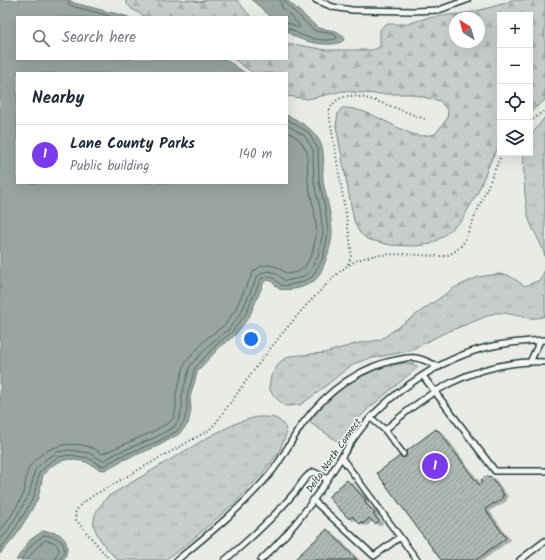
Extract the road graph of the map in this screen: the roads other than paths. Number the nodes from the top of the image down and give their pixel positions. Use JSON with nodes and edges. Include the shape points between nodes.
{"nodes":[{"id":1,"x":316,"y":0,"type":"edge"},
{"id":2,"x":467,"y":0,"type":"edge"},
{"id":3,"x":542,"y":340,"type":"edge"},
{"id":4,"x":530,"y":362,"type":"junction"},
{"id":5,"x":545,"y":362,"type":"edge"},
{"id":6,"x":439,"y":367,"type":"junction"},
{"id":7,"x":423,"y":376,"type":"junction"},
{"id":8,"x":434,"y":391,"type":"junction"},
{"id":9,"x":371,"y":418,"type":"junction"},
{"id":10,"x":385,"y":430,"type":"junction"},
{"id":11,"x":403,"y":454,"type":"dead end"},
{"id":12,"x":341,"y":457,"type":"junction"},
{"id":13,"x":545,"y":471,"type":"edge"},
{"id":14,"x":328,"y":479,"type":"junction"},
{"id":15,"x":313,"y":500,"type":"junction"},
{"id":16,"x":400,"y":537,"type":"junction"},
{"id":17,"x":545,"y":541,"type":"edge"},
{"id":18,"x":263,"y":559,"type":"edge"},
{"id":19,"x":177,"y":560,"type":"edge"},
{"id":20,"x":225,"y":560,"type":"edge"},
{"id":21,"x":417,"y":560,"type":"edge"},
{"id":22,"x":520,"y":560,"type":"edge"}],
"edges":[{"from":1,"to":2,"type":"lane","via":[[333,7],[352,10],[430,11]]},
{"from":3,"to":4,"type":"lane"},
{"from":3,"to":6,"type":"lane","name":"Delta North Connect","via":[[487,348],[458,357]]},
{"from":4,"to":5,"type":"lane"},
{"from":4,"to":8,"type":"lane","via":[[467,375]]},
{"from":6,"to":7,"type":"lane","name":"Delta North Connect"},
{"from":6,"to":19,"type":"lane","via":[[414,357],[396,360],[374,365],[333,391],[319,402],[303,423],[270,474],[216,529]]},
{"from":7,"to":8,"type":"lane"},
{"from":7,"to":9,"type":"lane","name":"Delta North Connect","via":[[404,388]]},
{"from":8,"to":10,"type":"lane"},
{"from":8,"to":13,"type":"lane","via":[[495,470]]},
{"from":9,"to":10,"type":"lane"},
{"from":9,"to":12,"type":"lane","name":"Delta North Connect"},
{"from":10,"to":11,"type":"lane"},
{"from":12,"to":14,"type":"lane","name":"Delta North Connect"},
{"from":12,"to":16,"type":"lane"},
{"from":14,"to":15,"type":"lane","name":"Delta North Connect"},
{"from":14,"to":20,"type":"lane","via":[[314,472],[310,474],[264,524]]},
{"from":15,"to":16,"type":"lane","via":[[374,556]]},
{"from":15,"to":18,"type":"lane","name":"Delta North Connect","via":[[279,544]]},
{"from":16,"to":21,"type":"lane"},
{"from":17,"to":22,"type":"lane"}]}
